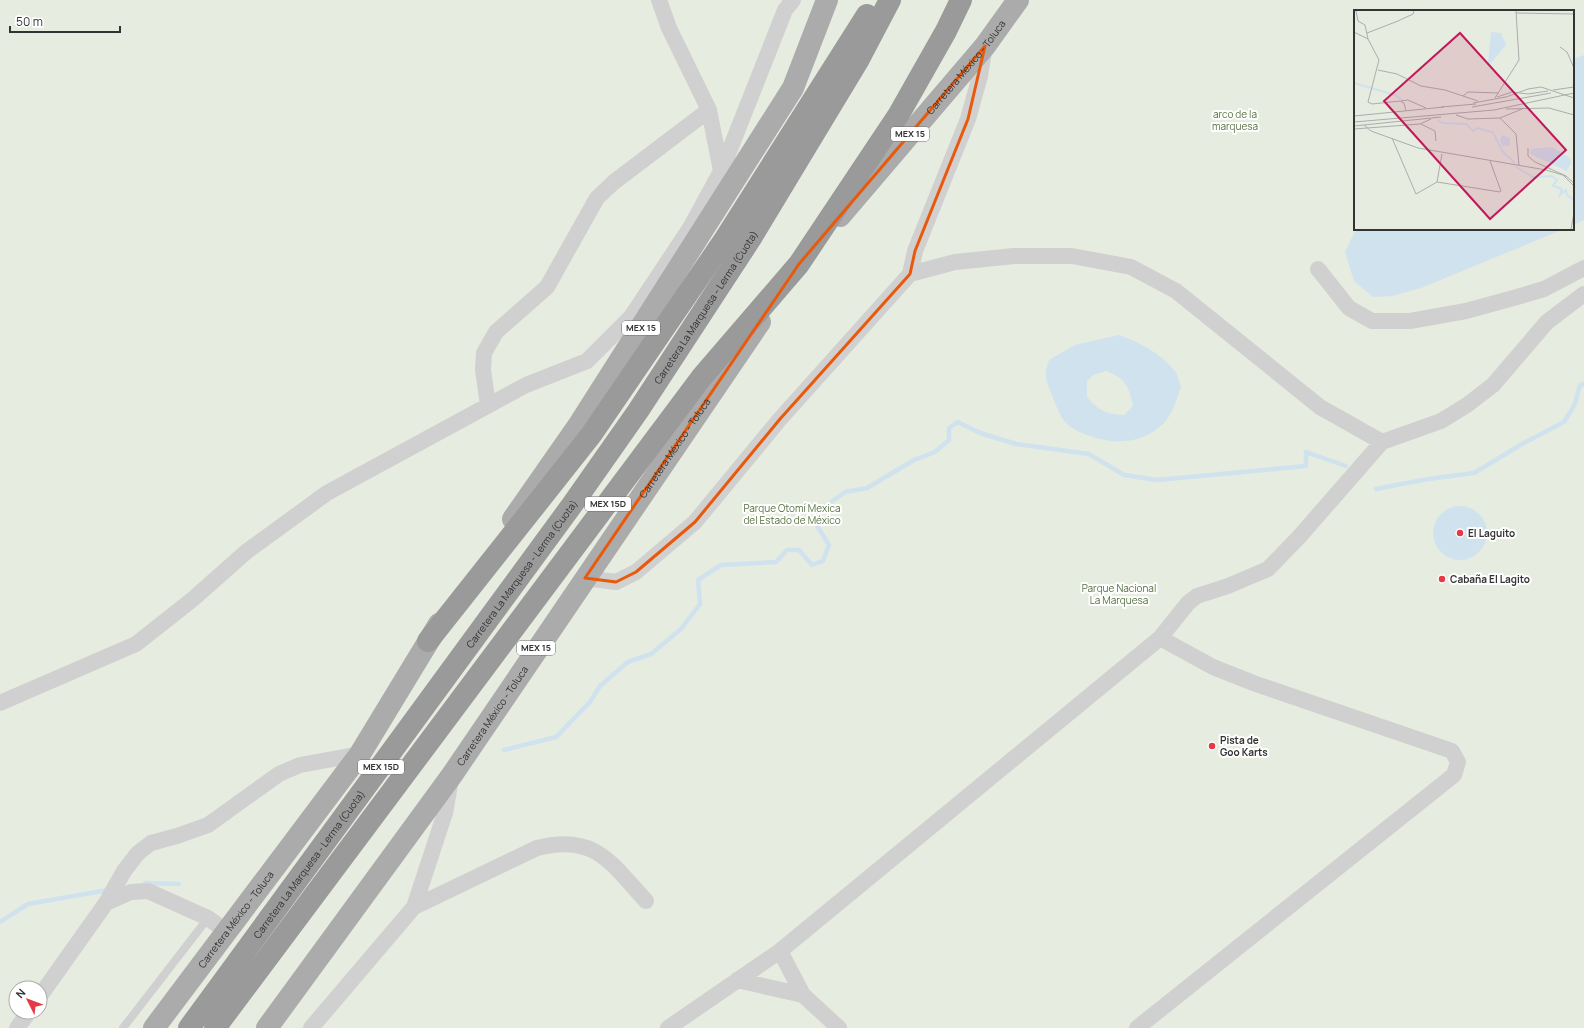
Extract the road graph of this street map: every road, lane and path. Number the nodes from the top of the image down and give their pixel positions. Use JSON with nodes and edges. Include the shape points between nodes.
{"nodes":[{"id":1,"x":659,"y":0,"type":"edge"},
{"id":2,"x":793,"y":0,"type":"edge"},
{"id":3,"x":827,"y":0,"type":"edge"},
{"id":4,"x":879,"y":0,"type":"edge"},
{"id":5,"x":890,"y":0,"type":"edge"},
{"id":6,"x":961,"y":0,"type":"edge"},
{"id":7,"x":1018,"y":0,"type":"edge"},
{"id":8,"x":986,"y":46,"type":"junction"},
{"id":9,"x":709,"y":110,"type":"junction"},
{"id":10,"x":721,"y":171,"type":"junction"},
{"id":11,"x":726,"y":196,"type":"junction"},
{"id":12,"x":799,"y":264,"type":"junction"},
{"id":13,"x":1584,"y":268,"type":"edge"},
{"id":14,"x":1318,"y":269,"type":"dead end"},
{"id":15,"x":910,"y":274,"type":"junction"},
{"id":16,"x":1584,"y":294,"type":"edge"},
{"id":17,"x":488,"y":405,"type":"junction"},
{"id":18,"x":1382,"y":442,"type":"junction"},
{"id":19,"x":585,"y":578,"type":"junction"},
{"id":20,"x":1160,"y":638,"type":"junction"},
{"id":21,"x":428,"y":641,"type":"junction"},
{"id":22,"x":0,"y":703,"type":"edge"},
{"id":23,"x":360,"y":754,"type":"junction"},
{"id":24,"x":452,"y":775,"type":"junction"},
{"id":25,"x":108,"y":898,"type":"junction"},
{"id":26,"x":646,"y":901,"type":"dead end"},
{"id":27,"x":414,"y":907,"type":"junction"},
{"id":28,"x":208,"y":918,"type":"junction"},
{"id":29,"x":227,"y":932,"type":"junction"},
{"id":30,"x":780,"y":951,"type":"junction"},
{"id":31,"x":737,"y":980,"type":"junction"},
{"id":32,"x":48,"y":984,"type":"edge"},
{"id":33,"x":803,"y":995,"type":"junction"},
{"id":34,"x":123,"y":1028,"type":"edge"},
{"id":35,"x":154,"y":1028,"type":"edge"},
{"id":36,"x":190,"y":1028,"type":"edge"},
{"id":37,"x":215,"y":1028,"type":"edge"},
{"id":38,"x":267,"y":1028,"type":"edge"},
{"id":39,"x":312,"y":1028,"type":"edge"},
{"id":40,"x":668,"y":1028,"type":"edge"},
{"id":41,"x":839,"y":1028,"type":"edge"},
{"id":42,"x":1137,"y":1028,"type":"edge"}],
"edges":[{"from":1,"to":9,"type":"street","via":[[669,28]]},
{"from":2,"to":10,"type":"street","via":[[785,10]]},
{"from":3,"to":11,"type":"main road","name":"Carretera México - Toluca","number":"MEX 15","via":[[793,88]]},
{"from":4,"to":21,"type":"highway","via":[[725,239],[591,435]]},
{"from":5,"to":36,"type":"highway","name":"Carretera La Marquesa - Lerma (Cuota)","number":"MEX 15D","via":[[859,58],[751,238],[638,411],[572,506]]},
{"from":6,"to":12,"type":"highway","number":"MEX 15D","via":[[946,32],[899,114]]},
{"from":7,"to":8,"type":"main road","name":"Carretera México - Toluca","number":"MEX 15"},
{"from":8,"to":12,"type":"main road","name":"Carretera México - Toluca","number":"MEX 15"},
{"from":8,"to":15,"type":"street","via":[[968,119],[915,251]]},
{"from":9,"to":10,"type":"street"},
{"from":9,"to":17,"type":"street","via":[[614,182],[598,198],[547,287],[496,332],[484,353],[483,370]]},
{"from":10,"to":11,"type":"street"},
{"from":10,"to":17,"type":"street","via":[[690,228],[631,317],[587,361],[526,385]]},
{"from":11,"to":21,"type":"main road","name":"Carretera México - Toluca","number":"MEX 15","via":[[580,423]]},
{"from":12,"to":19,"type":"main road","name":"Carretera México - Toluca","number":"MEX 15"},
{"from":12,"to":37,"type":"highway","number":"MEX 15D","via":[[701,378]]},
{"from":13,"to":14,"type":"street","via":[[1544,289],[1466,311],[1410,321],[1372,321],[1349,308]]},
{"from":15,"to":18,"type":"street","via":[[955,262],[1014,256],[1072,256],[1131,267],[1176,291],[1320,407]]},
{"from":15,"to":19,"type":"street","via":[[780,419],[695,522],[636,572],[616,582]]},
{"from":16,"to":18,"type":"street","via":[[1547,322],[1493,385],[1467,405],[1441,421]]},
{"from":17,"to":22,"type":"street","via":[[327,493],[246,552],[136,644]]},
{"from":18,"to":20,"type":"street","via":[[1276,562],[1251,577],[1197,596],[1188,603]]},
{"from":19,"to":24,"type":"main road","name":"Carretera México - Toluca","number":"MEX 15"},
{"from":20,"to":30,"type":"street"},
{"from":20,"to":42,"type":"street","via":[[1213,667],[1452,751],[1458,762],[1454,775]]},
{"from":21,"to":23,"type":"main road","name":"Carretera México - Toluca","number":"MEX 15"},
{"from":23,"to":25,"type":"street","via":[[300,766],[279,774],[208,825],[151,843],[138,853]]},
{"from":23,"to":29,"type":"main road","name":"Carretera México - Toluca","number":"MEX 15"},
{"from":24,"to":27,"type":"street","via":[[445,813]]},
{"from":24,"to":38,"type":"main road","name":"Carretera México - Toluca","number":"MEX 15"},
{"from":25,"to":28,"type":"street","via":[[148,891]]},
{"from":25,"to":32,"type":"street"},
{"from":26,"to":27,"type":"street","via":[[605,857],[593,849],[552,844],[537,848]]},
{"from":27,"to":39,"type":"street"},
{"from":28,"to":29,"type":"street"},
{"from":28,"to":34,"type":"lane"},
{"from":29,"to":35,"type":"main road","name":"Carretera México - Toluca","number":"MEX 15"},
{"from":30,"to":31,"type":"street"},
{"from":30,"to":33,"type":"street"},
{"from":31,"to":33,"type":"street"},
{"from":31,"to":40,"type":"street"},
{"from":33,"to":41,"type":"street"}]}
